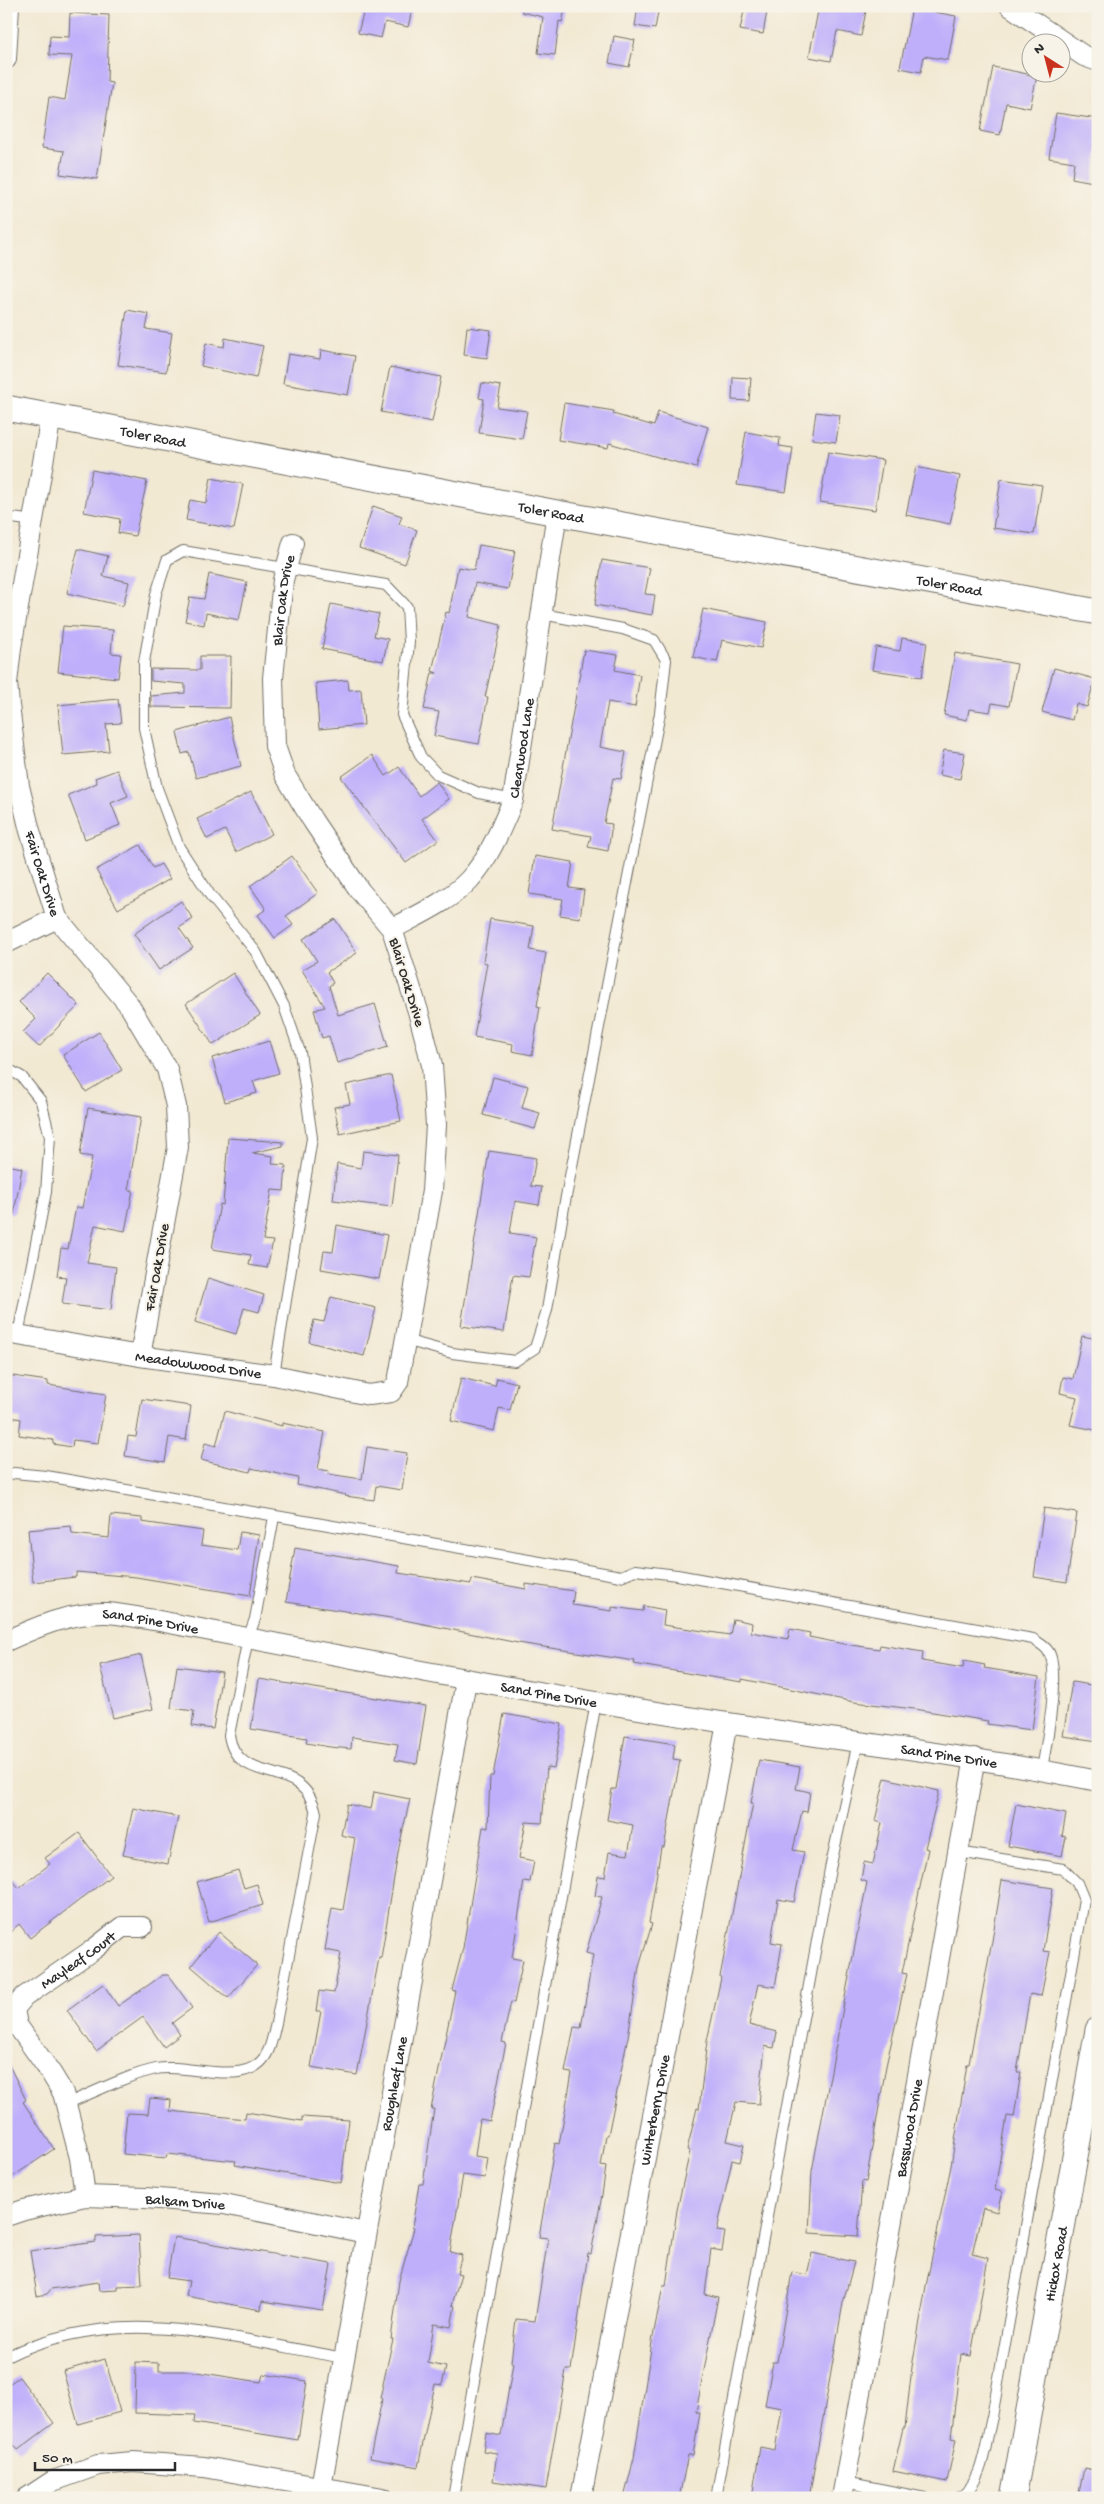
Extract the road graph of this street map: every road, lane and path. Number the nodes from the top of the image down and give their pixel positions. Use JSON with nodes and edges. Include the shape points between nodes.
{"nodes":[{"id":1,"x":9,"y":6,"type":"edge"},
{"id":2,"x":1010,"y":6,"type":"edge"},
{"id":3,"x":6,"y":59,"type":"edge"},
{"id":4,"x":1098,"y":61,"type":"edge"},
{"id":5,"x":6,"y":408,"type":"edge"},
{"id":6,"x":51,"y":416,"type":"junction"},
{"id":7,"x":557,"y":513,"type":"junction"},
{"id":8,"x":6,"y":517,"type":"edge"},
{"id":9,"x":33,"y":521,"type":"junction"},
{"id":10,"x":293,"y":542,"type":"dead end"},
{"id":11,"x":286,"y":568,"type":"junction"},
{"id":12,"x":1098,"y":612,"type":"edge"},
{"id":13,"x":542,"y":614,"type":"junction"},
{"id":14,"x":513,"y":800,"type":"junction"},
{"id":15,"x":57,"y":918,"type":"junction"},
{"id":16,"x":392,"y":929,"type":"junction"},
{"id":17,"x":6,"y":943,"type":"edge"},
{"id":18,"x":6,"y":1068,"type":"edge"},
{"id":19,"x":12,"y":1334,"type":"edge"},
{"id":20,"x":405,"y":1340,"type":"junction"},
{"id":21,"x":140,"y":1356,"type":"junction"},
{"id":22,"x":274,"y":1375,"type":"junction"},
{"id":23,"x":391,"y":1392,"type":"joint"},
{"id":24,"x":6,"y":1476,"type":"edge"},
{"id":25,"x":274,"y":1517,"type":"junction"},
{"id":26,"x":248,"y":1638,"type":"junction"},
{"id":27,"x":6,"y":1641,"type":"edge"},
{"id":28,"x":466,"y":1681,"type":"junction"},
{"id":29,"x":596,"y":1702,"type":"junction"},
{"id":30,"x":727,"y":1723,"type":"junction"},
{"id":31,"x":858,"y":1742,"type":"junction"},
{"id":32,"x":975,"y":1758,"type":"junction"},
{"id":33,"x":1042,"y":1769,"type":"junction"},
{"id":34,"x":1098,"y":1780,"type":"edge"},
{"id":35,"x":958,"y":1852,"type":"junction"},
{"id":36,"x":142,"y":1927,"type":"dead end"},
{"id":37,"x":11,"y":2022,"type":"edge"},
{"id":38,"x":1098,"y":2030,"type":"edge"},
{"id":39,"x":66,"y":2104,"type":"junction"},
{"id":40,"x":85,"y":2196,"type":"junction"},
{"id":41,"x":6,"y":2216,"type":"edge"},
{"id":42,"x":366,"y":2233,"type":"junction"},
{"id":43,"x":6,"y":2357,"type":"edge"},
{"id":44,"x":344,"y":2358,"type":"junction"},
{"id":45,"x":321,"y":2487,"type":"junction"},
{"id":46,"x":844,"y":2490,"type":"edge"},
{"id":47,"x":27,"y":2498,"type":"edge"},
{"id":48,"x":383,"y":2498,"type":"edge"},
{"id":49,"x":453,"y":2498,"type":"edge"},
{"id":50,"x":581,"y":2498,"type":"edge"},
{"id":51,"x":716,"y":2498,"type":"edge"},
{"id":52,"x":925,"y":2498,"type":"edge"},
{"id":53,"x":959,"y":2498,"type":"edge"},
{"id":54,"x":1013,"y":2498,"type":"edge"}],
"edges":[{"from":1,"to":3,"type":"street"},
{"from":2,"to":4,"type":"street","via":[[1084,56]]},
{"from":5,"to":6,"type":"street","name":"Toler Road"},
{"from":6,"to":7,"type":"street","name":"Toler Road"},
{"from":6,"to":9,"type":"street","name":"Fair Oak Drive"},
{"from":7,"to":12,"type":"street","name":"Toler Road"},
{"from":7,"to":13,"type":"street","name":"Clearwood Lane"},
{"from":8,"to":9,"type":"lane"},
{"from":9,"to":15,"type":"street","name":"Fair Oak Drive","via":[[7,683],[19,786]]},
{"from":10,"to":11,"type":"street","name":"Blair Oak Drive"},
{"from":11,"to":14,"type":"lane","via":[[386,585],[407,607],[408,642],[402,715],[421,756],[438,775],[479,793]]},
{"from":11,"to":16,"type":"street","name":"Blair Oak Drive","via":[[273,678],[275,746],[285,775],[313,821],[360,890]]},
{"from":11,"to":22,"type":"lane","via":[[184,551],[167,560],[156,594],[144,662],[144,728],[157,788],[179,847],[210,895],[256,952],[284,1006],[300,1052],[312,1138]]},
{"from":13,"to":14,"type":"street","name":"Clearwood Lane"},
{"from":13,"to":20,"type":"lane","via":[[623,629],[654,640],[666,660],[660,713],[547,1310],[535,1348],[515,1361],[452,1353]]},
{"from":14,"to":16,"type":"street","name":"Clearwood Lane","via":[[498,836],[470,880],[445,899]]},
{"from":15,"to":17,"type":"street"},
{"from":15,"to":21,"type":"street","name":"Fair Oak Drive","via":[[129,1005],[167,1069],[176,1106],[178,1147]]},
{"from":16,"to":20,"type":"street","name":"Blair Oak Drive","via":[[432,1064],[436,1125],[432,1191]]},
{"from":18,"to":19,"type":"lane","via":[[22,1077],[41,1101],[50,1137],[46,1192]]},
{"from":19,"to":21,"type":"street","name":"Meadowwood Drive"},
{"from":20,"to":23,"type":"street","name":"Blair Oak Drive","via":[[398,1382]]},
{"from":21,"to":22,"type":"street","name":"Meadowwood Drive"},
{"from":22,"to":23,"type":"street","name":"Meadowwood Drive","via":[[369,1395]]},
{"from":24,"to":25,"type":"lane","via":[[46,1476]]},
{"from":25,"to":26,"type":"lane","via":[[255,1619]]},
{"from":25,"to":33,"type":"lane","via":[[620,1576],[635,1570],[677,1575],[1032,1639],[1049,1651],[1052,1665],[1050,1727]]},
{"from":26,"to":27,"type":"street","name":"Sand Pine Drive","via":[[106,1613],[68,1616]]},
{"from":26,"to":28,"type":"street","name":"Sand Pine Drive"},
{"from":26,"to":39,"type":"lane","via":[[229,1735],[230,1746],[245,1764],[293,1779],[312,1799],[316,1813],[269,2050],[254,2068],[242,2072],[174,2067],[157,2069]]},
{"from":28,"to":29,"type":"street","name":"Sand Pine Drive"},
{"from":28,"to":42,"type":"street","name":"Roughleaf Lane"},
{"from":29,"to":30,"type":"street","name":"Sand Pine Drive"},
{"from":29,"to":49,"type":"lane"},
{"from":30,"to":31,"type":"street","name":"Sand Pine Drive"},
{"from":30,"to":50,"type":"street","name":"Winterberry Drive"},
{"from":31,"to":32,"type":"street","name":"Sand Pine Drive"},
{"from":31,"to":51,"type":"lane","via":[[828,1878]]},
{"from":32,"to":33,"type":"street","name":"Sand Pine Drive"},
{"from":32,"to":35,"type":"street","name":"Basswood Drive"},
{"from":33,"to":34,"type":"street","name":"Sand Pine Drive"},
{"from":35,"to":46,"type":"street","name":"Basswood Drive"},
{"from":35,"to":53,"type":"lane","via":[[1063,1869],[1077,1883],[1084,1900],[992,2417],[978,2475],[969,2492]]},
{"from":36,"to":37,"type":"street","name":"Mayleaf Court","via":[[122,1927],[24,1997],[14,2008]]},
{"from":37,"to":39,"type":"street","name":"Mayleaf Court","via":[[17,2025],[51,2073]]},
{"from":38,"to":54,"type":"street","name":"Hickox Road"},
{"from":39,"to":40,"type":"street","name":"Mayleaf Court","via":[[80,2158]]},
{"from":40,"to":41,"type":"street","name":"Balsam Drive"},
{"from":40,"to":42,"type":"street","name":"Balsam Drive","via":[[224,2204]]},
{"from":42,"to":44,"type":"street","name":"Roughleaf Lane"},
{"from":43,"to":44,"type":"lane","via":[[64,2335],[105,2327],[137,2326],[171,2327]]},
{"from":44,"to":45,"type":"street","name":"Roughleaf Lane"},
{"from":45,"to":47,"type":"street","via":[[204,2467],[133,2462],[98,2465],[53,2481]]},
{"from":45,"to":48,"type":"street"},
{"from":46,"to":52,"type":"lane"}]}
